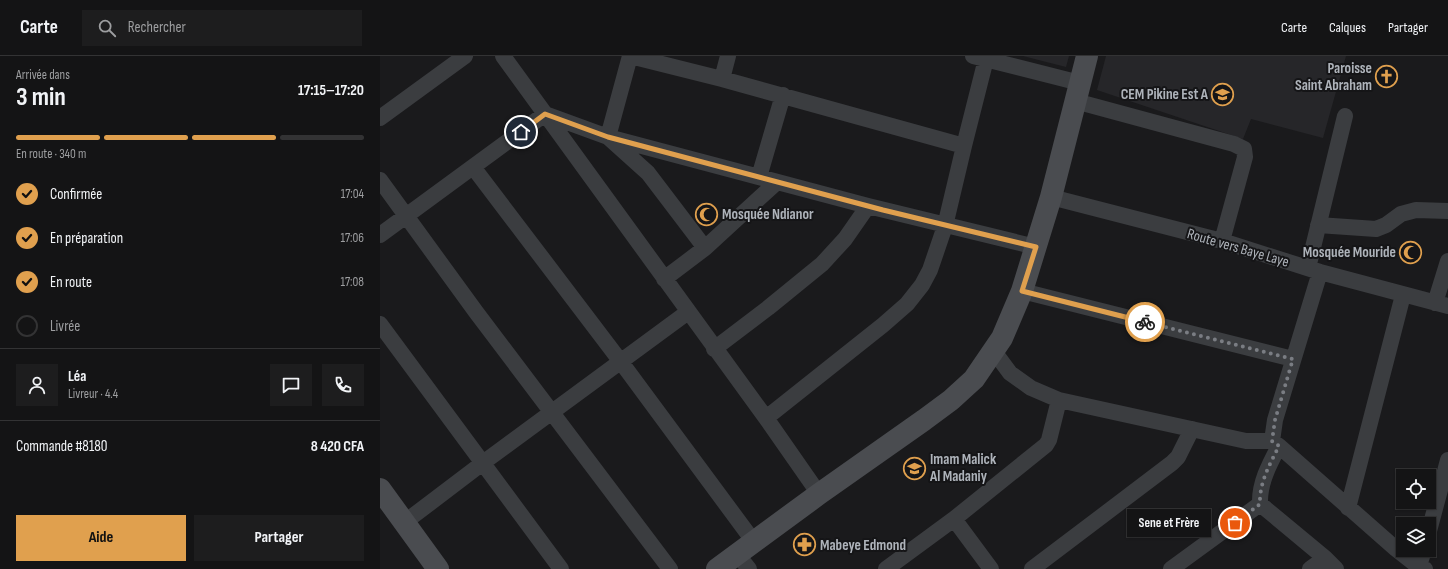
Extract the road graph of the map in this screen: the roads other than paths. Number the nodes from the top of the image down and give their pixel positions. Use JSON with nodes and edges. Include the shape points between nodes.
{"nodes":[{"id":1,"x":465,"y":56,"type":"edge"},
{"id":2,"x":503,"y":56,"type":"edge"},
{"id":3,"x":630,"y":56,"type":"edge"},
{"id":4,"x":728,"y":56,"type":"edge"},
{"id":5,"x":1087,"y":56,"type":"edge"},
{"id":6,"x":980,"y":58,"type":"edge"},
{"id":7,"x":722,"y":79,"type":"junction"},
{"id":8,"x":1077,"y":92,"type":"junction"},
{"id":9,"x":783,"y":95,"type":"junction"},
{"id":10,"x":545,"y":114,"type":"junction"},
{"id":11,"x":1345,"y":116,"type":"dead end"},
{"id":12,"x":380,"y":118,"type":"edge"},
{"id":13,"x":608,"y":137,"type":"junction"},
{"id":14,"x":964,"y":146,"type":"junction"},
{"id":15,"x":473,"y":167,"type":"junction"},
{"id":16,"x":759,"y":177,"type":"junction"},
{"id":17,"x":380,"y":180,"type":"edge"},
{"id":18,"x":777,"y":182,"type":"junction"},
{"id":19,"x":1051,"y":197,"type":"junction"},
{"id":20,"x":868,"y":206,"type":"junction"},
{"id":21,"x":1448,"y":211,"type":"edge"},
{"id":22,"x":405,"y":216,"type":"junction"},
{"id":23,"x":1318,"y":225,"type":"junction"},
{"id":24,"x":945,"y":226,"type":"junction"},
{"id":25,"x":380,"y":235,"type":"edge"},
{"id":26,"x":1222,"y":242,"type":"junction"},
{"id":27,"x":1036,"y":247,"type":"junction"},
{"id":28,"x":704,"y":248,"type":"junction"},
{"id":29,"x":1448,"y":260,"type":"edge"},
{"id":30,"x":1314,"y":270,"type":"junction"},
{"id":31,"x":664,"y":279,"type":"junction"},
{"id":32,"x":1022,"y":291,"type":"junction"},
{"id":33,"x":1404,"y":295,"type":"junction"},
{"id":34,"x":1441,"y":304,"type":"edge"},
{"id":35,"x":688,"y":312,"type":"junction"},
{"id":36,"x":380,"y":324,"type":"edge"},
{"id":37,"x":714,"y":349,"type":"junction"},
{"id":38,"x":993,"y":350,"type":"junction"},
{"id":39,"x":1293,"y":359,"type":"junction"},
{"id":40,"x":621,"y":362,"type":"junction"},
{"id":41,"x":1059,"y":400,"type":"junction"},
{"id":42,"x":551,"y":413,"type":"junction"},
{"id":43,"x":766,"y":418,"type":"junction"},
{"id":44,"x":1192,"y":429,"type":"junction"},
{"id":45,"x":1276,"y":443,"type":"junction"},
{"id":46,"x":1448,"y":460,"type":"edge"},
{"id":47,"x":484,"y":462,"type":"junction"},
{"id":48,"x":819,"y":494,"type":"junction"},
{"id":49,"x":383,"y":500,"type":"edge"},
{"id":50,"x":1260,"y":504,"type":"junction"},
{"id":51,"x":1348,"y":508,"type":"junction"},
{"id":52,"x":1433,"y":517,"type":"edge"},
{"id":53,"x":954,"y":518,"type":"junction"},
{"id":54,"x":405,"y":522,"type":"junction"},
{"id":55,"x":747,"y":555,"type":"edge"},
{"id":56,"x":1423,"y":557,"type":"edge"},
{"id":57,"x":1331,"y":563,"type":"edge"},
{"id":58,"x":1421,"y":568,"type":"edge"},
{"id":59,"x":438,"y":569,"type":"edge"},
{"id":60,"x":561,"y":569,"type":"edge"},
{"id":61,"x":670,"y":569,"type":"edge"},
{"id":62,"x":717,"y":569,"type":"edge"},
{"id":63,"x":886,"y":569,"type":"edge"},
{"id":64,"x":992,"y":569,"type":"edge"},
{"id":65,"x":1032,"y":569,"type":"edge"},
{"id":66,"x":1171,"y":569,"type":"edge"},
{"id":67,"x":1310,"y":569,"type":"edge"}],
"edges":[{"from":1,"to":12,"type":"street"},
{"from":2,"to":10,"type":"street"},
{"from":3,"to":7,"type":"street"},
{"from":3,"to":13,"type":"street"},
{"from":4,"to":7,"type":"street"},
{"from":5,"to":8,"type":"street"},
{"from":6,"to":8,"type":"street"},
{"from":6,"to":14,"type":"street"},
{"from":7,"to":9,"type":"street"},
{"from":8,"to":19,"type":"street"},
{"from":8,"to":26,"type":"street","via":[[1244,149],[1245,157]]},
{"from":9,"to":14,"type":"street"},
{"from":9,"to":16,"type":"street"},
{"from":10,"to":13,"type":"street"},
{"from":10,"to":15,"type":"street"},
{"from":10,"to":31,"type":"street"},
{"from":11,"to":23,"type":"street"},
{"from":13,"to":16,"type":"street"},
{"from":13,"to":28,"type":"street","via":[[648,173]]},
{"from":14,"to":24,"type":"street"},
{"from":15,"to":22,"type":"street"},
{"from":15,"to":40,"type":"street"},
{"from":16,"to":18,"type":"street"},
{"from":17,"to":22,"type":"street"},
{"from":18,"to":20,"type":"street"},
{"from":18,"to":28,"type":"street"},
{"from":19,"to":26,"type":"street","name":"Route vers Baye Laye"},
{"from":19,"to":27,"type":"street"},
{"from":20,"to":24,"type":"street"},
{"from":20,"to":37,"type":"street","via":[[845,239],[822,264]]},
{"from":21,"to":23,"type":"street","via":[[1416,210],[1401,214],[1376,229]]},
{"from":22,"to":25,"type":"street"},
{"from":22,"to":42,"type":"street"},
{"from":23,"to":30,"type":"street"},
{"from":24,"to":27,"type":"street"},
{"from":24,"to":43,"type":"street","via":[[930,270],[907,304]]},
{"from":26,"to":30,"type":"street","name":"Route vers Baye Laye"},
{"from":27,"to":32,"type":"street"},
{"from":28,"to":31,"type":"street"},
{"from":29,"to":34,"type":"street"},
{"from":30,"to":33,"type":"street","name":"Route vers Baye Laye"},
{"from":30,"to":39,"type":"street"},
{"from":31,"to":35,"type":"street"},
{"from":32,"to":38,"type":"street","via":[[1002,338]]},
{"from":32,"to":39,"type":"street"},
{"from":33,"to":34,"type":"street","name":"Route vers Baye Laye"},
{"from":33,"to":51,"type":"street"},
{"from":35,"to":37,"type":"street"},
{"from":35,"to":40,"type":"street"},
{"from":36,"to":47,"type":"street"},
{"from":37,"to":43,"type":"street"},
{"from":38,"to":41,"type":"street","via":[[1010,373],[1031,388]]},
{"from":38,"to":48,"type":"street","via":[[974,379],[951,400]]},
{"from":39,"to":45,"type":"street","via":[[1275,420]]},
{"from":40,"to":42,"type":"street"},
{"from":40,"to":55,"type":"street"},
{"from":41,"to":44,"type":"street"},
{"from":41,"to":53,"type":"street","via":[[1046,445]]},
{"from":42,"to":47,"type":"street"},
{"from":42,"to":61,"type":"street"},
{"from":43,"to":48,"type":"street"},
{"from":44,"to":45,"type":"street","via":[[1246,441]]},
{"from":44,"to":65,"type":"street","via":[[1178,457],[1172,463]]},
{"from":45,"to":50,"type":"street","via":[[1264,478]]},
{"from":45,"to":51,"type":"street"},
{"from":46,"to":52,"type":"street"},
{"from":47,"to":54,"type":"street"},
{"from":47,"to":60,"type":"street"},
{"from":48,"to":55,"type":"street"},
{"from":49,"to":54,"type":"street"},
{"from":50,"to":57,"type":"street"},
{"from":50,"to":66,"type":"street"},
{"from":51,"to":58,"type":"street"},
{"from":53,"to":63,"type":"street"},
{"from":53,"to":64,"type":"street"},
{"from":54,"to":59,"type":"street"},
{"from":55,"to":62,"type":"street"},
{"from":56,"to":58,"type":"street"},
{"from":57,"to":67,"type":"street"}]}
